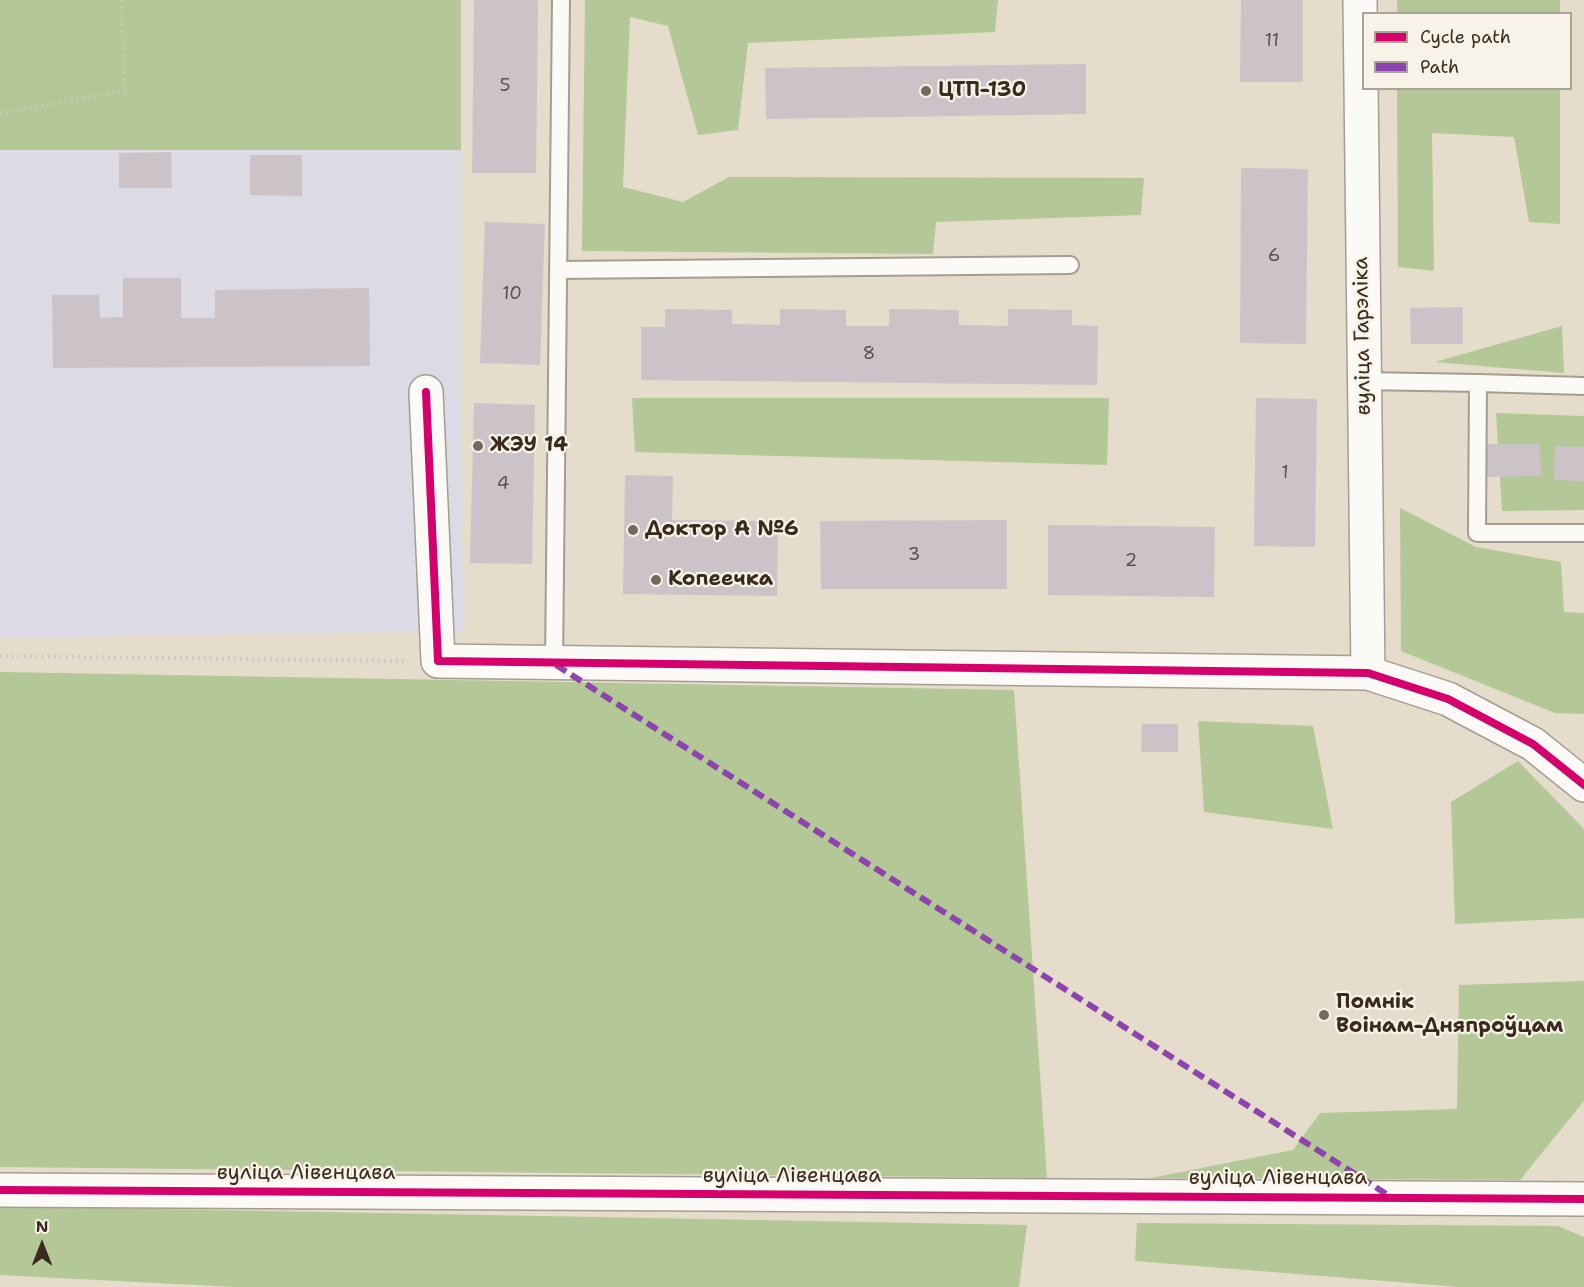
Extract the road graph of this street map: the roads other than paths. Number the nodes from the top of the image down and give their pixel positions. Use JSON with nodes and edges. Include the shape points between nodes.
{"nodes":[{"id":1,"x":561,"y":0,"type":"edge"},
{"id":2,"x":1360,"y":0,"type":"edge"},
{"id":3,"x":1070,"y":265,"type":"dead end"},
{"id":4,"x":558,"y":270,"type":"junction"},
{"id":5,"x":1363,"y":381,"type":"junction"},
{"id":6,"x":1478,"y":383,"type":"junction"},
{"id":7,"x":1584,"y":386,"type":"edge"},
{"id":8,"x":426,"y":392,"type":"dead end"},
{"id":9,"x":1584,"y":533,"type":"edge"},
{"id":10,"x":554,"y":663,"type":"junction"},
{"id":11,"x":1368,"y":673,"type":"junction"},
{"id":12,"x":1584,"y":785,"type":"edge"},
{"id":13,"x":0,"y":1190,"type":"edge"},
{"id":14,"x":1584,"y":1199,"type":"edge"}],
"edges":[{"from":1,"to":4,"type":"lane"},
{"from":2,"to":5,"type":"street","name":"вуліца Гарэліка"},
{"from":3,"to":4,"type":"lane"},
{"from":4,"to":10,"type":"lane"},
{"from":5,"to":6,"type":"lane"},
{"from":5,"to":11,"type":"street","name":"вуліца Гарэліка"},
{"from":6,"to":7,"type":"lane"},
{"from":6,"to":9,"type":"lane","via":[[1477,533]]},
{"from":8,"to":10,"type":"street","via":[[438,662]]},
{"from":10,"to":11,"type":"street"},
{"from":11,"to":12,"type":"street","via":[[1448,699],[1533,744]]},
{"from":13,"to":14,"type":"street","name":"вуліца Лівенцава"}]}
